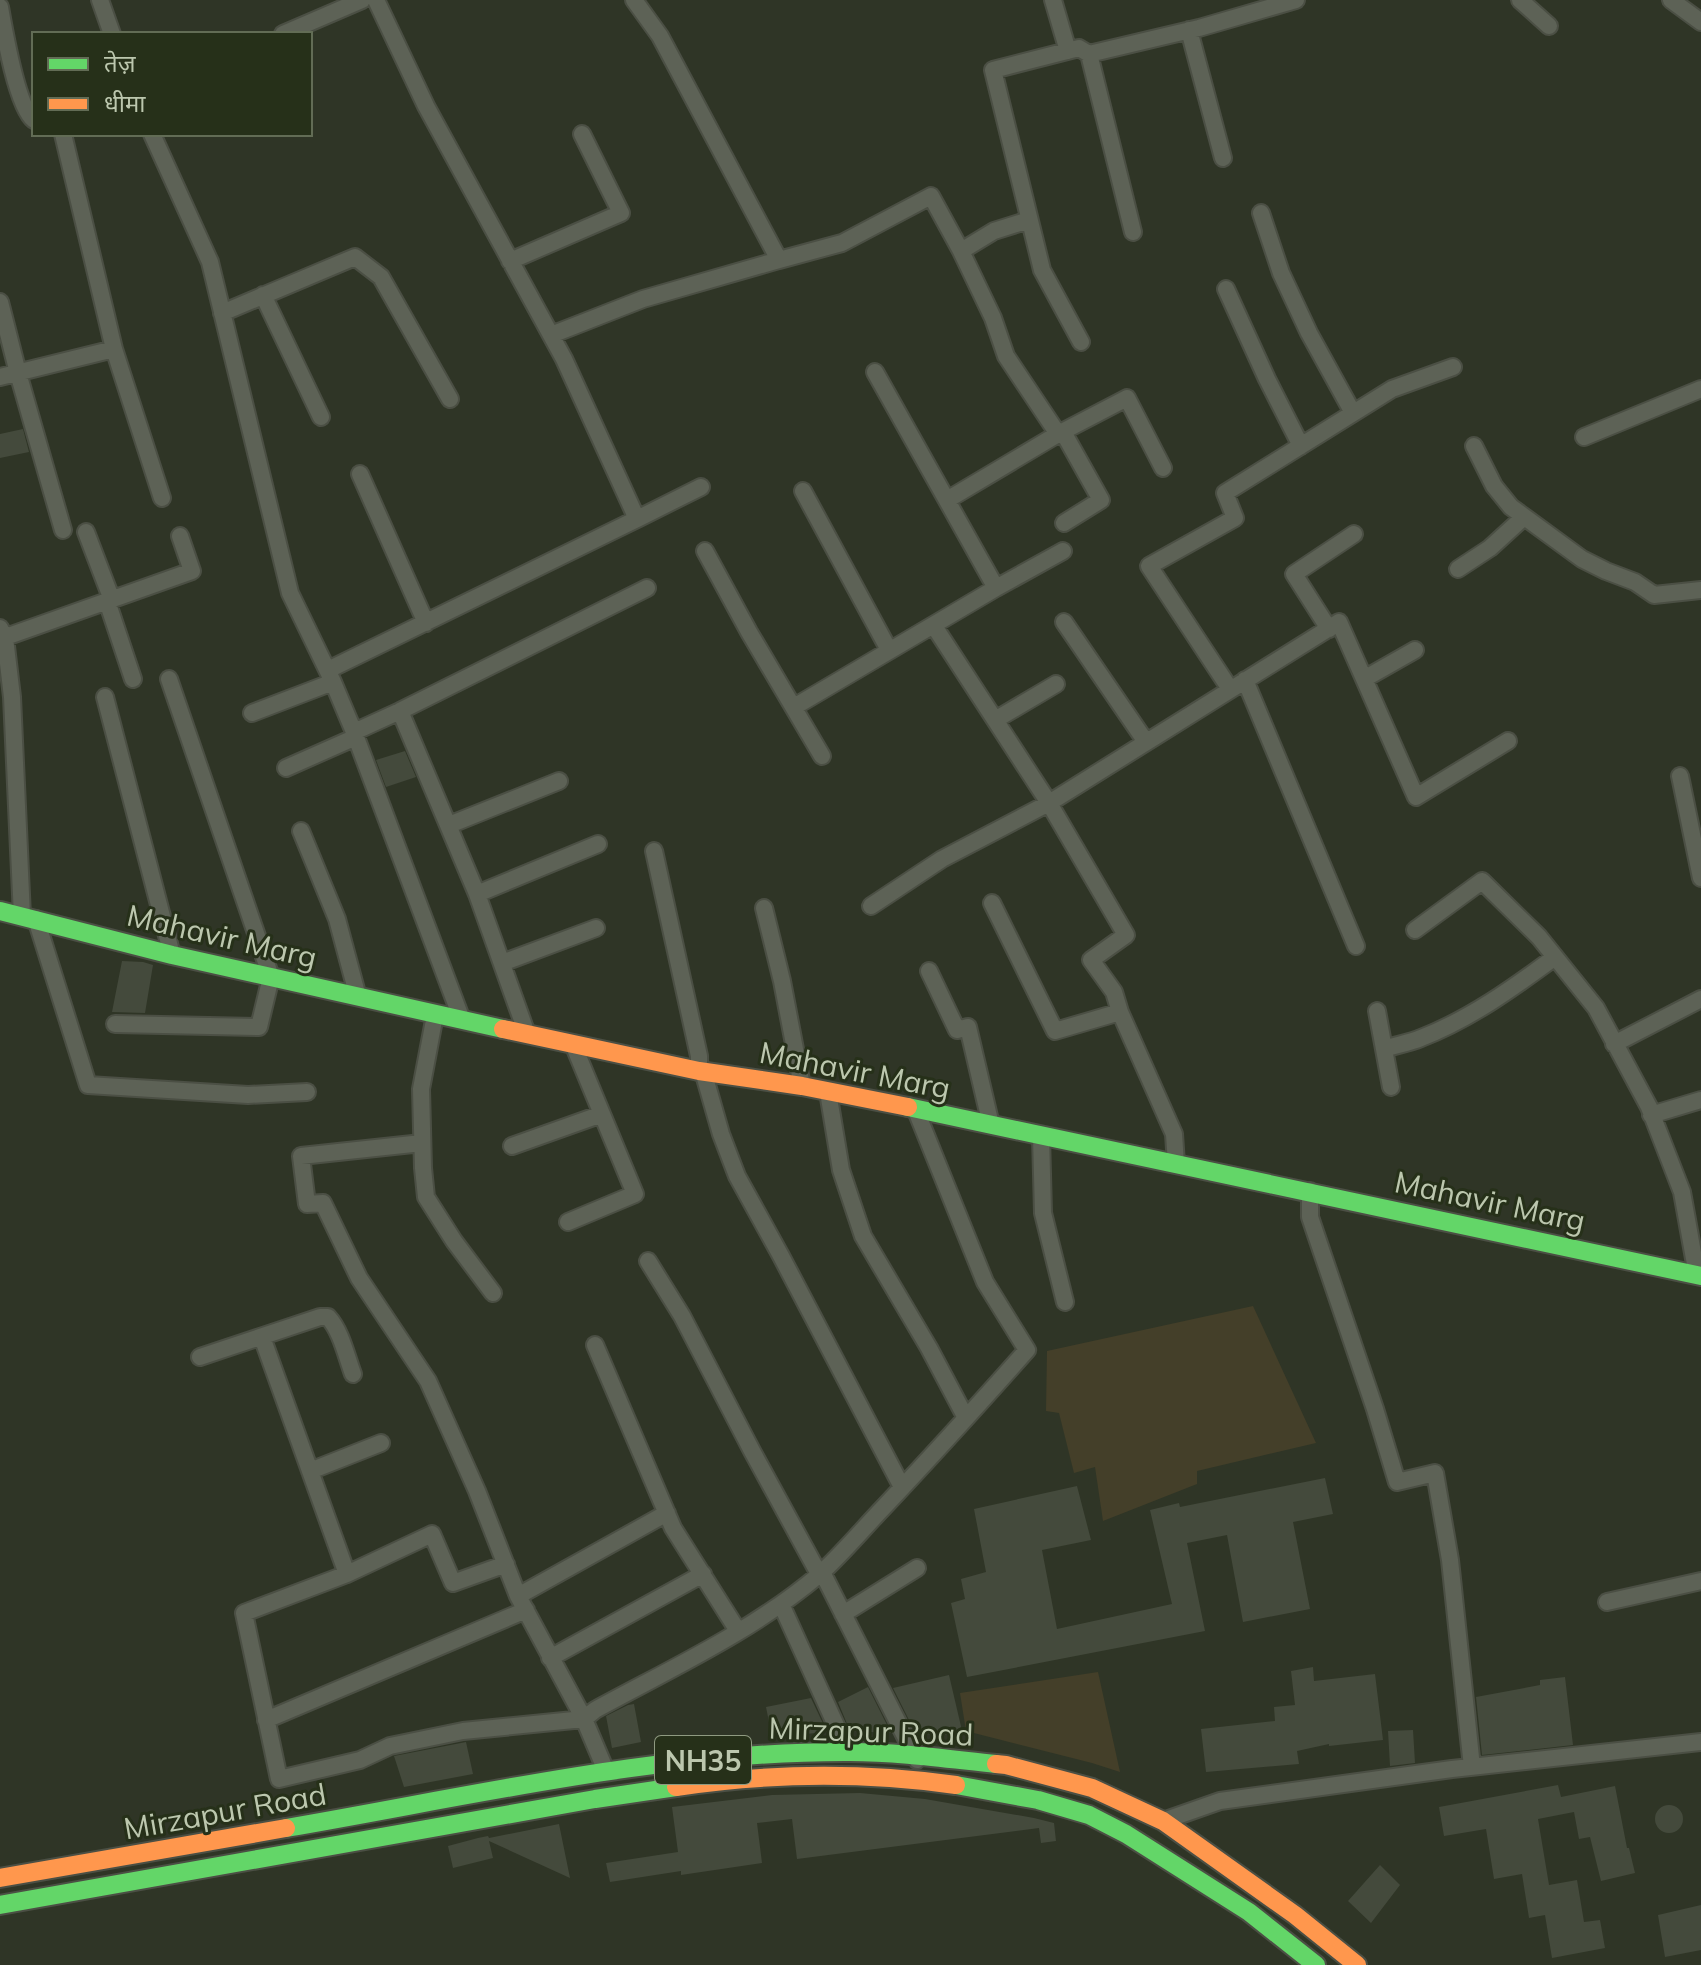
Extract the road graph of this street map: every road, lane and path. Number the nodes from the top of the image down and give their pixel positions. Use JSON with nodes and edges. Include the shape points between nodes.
{"nodes":[{"id":1,"x":100,"y":0,"type":"edge"},
{"id":2,"x":362,"y":0,"type":"edge"},
{"id":3,"x":376,"y":0,"type":"edge"},
{"id":4,"x":634,"y":0,"type":"edge"},
{"id":5,"x":1053,"y":0,"type":"edge"},
{"id":6,"x":1296,"y":0,"type":"edge"},
{"id":7,"x":1520,"y":0,"type":"edge"},
{"id":8,"x":1671,"y":0,"type":"edge"},
{"id":9,"x":0,"y":7,"type":"edge"},
{"id":10,"x":1701,"y":22,"type":"edge"},
{"id":11,"x":1549,"y":26,"type":"dead end"},
{"id":12,"x":1189,"y":30,"type":"junction"},
{"id":13,"x":111,"y":32,"type":"edge"},
{"id":14,"x":288,"y":32,"type":"edge"},
{"id":15,"x":1068,"y":51,"type":"junction"},
{"id":16,"x":1089,"y":54,"type":"junction"},
{"id":17,"x":32,"y":118,"type":"edge"},
{"id":18,"x":582,"y":134,"type":"dead end"},
{"id":19,"x":63,"y":136,"type":"edge"},
{"id":20,"x":153,"y":136,"type":"edge"},
{"id":21,"x":1223,"y":158,"type":"dead end"},
{"id":22,"x":1261,"y":213,"type":"dead end"},
{"id":23,"x":1029,"y":220,"type":"junction"},
{"id":24,"x":1133,"y":232,"type":"dead end"},
{"id":25,"x":961,"y":251,"type":"junction"},
{"id":26,"x":779,"y":260,"type":"junction"},
{"id":27,"x":510,"y":261,"type":"junction"},
{"id":28,"x":1226,"y":289,"type":"dead end"},
{"id":29,"x":263,"y":295,"type":"junction"},
{"id":30,"x":0,"y":302,"type":"edge"},
{"id":31,"x":222,"y":313,"type":"junction"},
{"id":32,"x":551,"y":335,"type":"junction"},
{"id":33,"x":1081,"y":342,"type":"dead end"},
{"id":34,"x":114,"y":349,"type":"junction"},
{"id":35,"x":1453,"y":367,"type":"dead end"},
{"id":36,"x":875,"y":372,"type":"dead end"},
{"id":37,"x":18,"y":373,"type":"junction"},
{"id":38,"x":0,"y":377,"type":"edge"},
{"id":39,"x":1701,"y":389,"type":"edge"},
{"id":40,"x":450,"y":399,"type":"dead end"},
{"id":41,"x":1353,"y":413,"type":"junction"},
{"id":42,"x":321,"y":417,"type":"dead end"},
{"id":43,"x":1061,"y":433,"type":"junction"},
{"id":44,"x":1584,"y":437,"type":"dead end"},
{"id":45,"x":1301,"y":446,"type":"junction"},
{"id":46,"x":1474,"y":446,"type":"dead end"},
{"id":47,"x":1163,"y":468,"type":"dead end"},
{"id":48,"x":360,"y":474,"type":"dead end"},
{"id":49,"x":701,"y":487,"type":"dead end"},
{"id":50,"x":803,"y":491,"type":"dead end"},
{"id":51,"x":162,"y":498,"type":"dead end"},
{"id":52,"x":947,"y":500,"type":"junction"},
{"id":53,"x":1524,"y":517,"type":"junction"},
{"id":54,"x":637,"y":519,"type":"junction"},
{"id":55,"x":1064,"y":523,"type":"dead end"},
{"id":56,"x":63,"y":530,"type":"dead end"},
{"id":57,"x":86,"y":532,"type":"dead end"},
{"id":58,"x":1354,"y":534,"type":"dead end"},
{"id":59,"x":180,"y":536,"type":"dead end"},
{"id":60,"x":705,"y":551,"type":"dead end"},
{"id":61,"x":1063,"y":551,"type":"dead end"},
{"id":62,"x":1458,"y":569,"type":"dead end"},
{"id":63,"x":647,"y":588,"type":"dead end"},
{"id":64,"x":996,"y":588,"type":"junction"},
{"id":65,"x":1701,"y":590,"type":"edge"},
{"id":66,"x":109,"y":600,"type":"junction"},
{"id":67,"x":1064,"y":622,"type":"dead end"},
{"id":68,"x":426,"y":623,"type":"junction"},
{"id":69,"x":934,"y":626,"type":"junction"},
{"id":70,"x":1329,"y":629,"type":"junction"},
{"id":71,"x":2,"y":635,"type":"edge"},
{"id":72,"x":889,"y":650,"type":"junction"},
{"id":73,"x":1415,"y":650,"type":"dead end"},
{"id":74,"x":330,"y":676,"type":"junction"},
{"id":75,"x":133,"y":679,"type":"dead end"},
{"id":76,"x":169,"y":679,"type":"dead end"},
{"id":77,"x":1364,"y":679,"type":"junction"},
{"id":78,"x":1245,"y":680,"type":"junction"},
{"id":79,"x":1056,"y":684,"type":"dead end"},
{"id":80,"x":1230,"y":689,"type":"junction"},
{"id":81,"x":105,"y":697,"type":"dead end"},
{"id":82,"x":794,"y":707,"type":"junction"},
{"id":83,"x":400,"y":711,"type":"junction"},
{"id":84,"x":252,"y":713,"type":"dead end"},
{"id":85,"x":995,"y":720,"type":"junction"},
{"id":86,"x":355,"y":734,"type":"junction"},
{"id":87,"x":1508,"y":741,"type":"dead end"},
{"id":88,"x":1146,"y":742,"type":"junction"},
{"id":89,"x":822,"y":756,"type":"dead end"},
{"id":90,"x":286,"y":768,"type":"dead end"},
{"id":91,"x":1680,"y":776,"type":"dead end"},
{"id":92,"x":559,"y":781,"type":"dead end"},
{"id":93,"x":1049,"y":803,"type":"junction"},
{"id":94,"x":449,"y":825,"type":"junction"},
{"id":95,"x":301,"y":831,"type":"dead end"},
{"id":96,"x":598,"y":844,"type":"dead end"},
{"id":97,"x":654,"y":851,"type":"dead end"},
{"id":98,"x":1701,"y":878,"type":"edge"},
{"id":99,"x":477,"y":894,"type":"junction"},
{"id":100,"x":992,"y":903,"type":"dead end"},
{"id":101,"x":871,"y":906,"type":"dead end"},
{"id":102,"x":764,"y":908,"type":"dead end"},
{"id":103,"x":0,"y":911,"type":"edge"},
{"id":104,"x":29,"y":918,"type":"junction"},
{"id":105,"x":596,"y":928,"type":"dead end"},
{"id":106,"x":1415,"y":930,"type":"dead end"},
{"id":107,"x":1356,"y":946,"type":"dead end"},
{"id":108,"x":172,"y":955,"type":"junction"},
{"id":109,"x":1555,"y":957,"type":"junction"},
{"id":110,"x":502,"y":963,"type":"junction"},
{"id":111,"x":929,"y":971,"type":"dead end"},
{"id":112,"x":271,"y":977,"type":"junction"},
{"id":113,"x":358,"y":997,"type":"junction"},
{"id":114,"x":1701,"y":999,"type":"edge"},
{"id":115,"x":1377,"y":1011,"type":"dead end"},
{"id":116,"x":1120,"y":1012,"type":"junction"},
{"id":117,"x":435,"y":1015,"type":"junction"},
{"id":118,"x":462,"y":1020,"type":"junction"},
{"id":119,"x":115,"y":1024,"type":"dead end"},
{"id":120,"x":527,"y":1034,"type":"junction"},
{"id":121,"x":573,"y":1044,"type":"junction"},
{"id":122,"x":1614,"y":1044,"type":"junction"},
{"id":123,"x":1384,"y":1049,"type":"junction"},
{"id":124,"x":701,"y":1071,"type":"junction"},
{"id":125,"x":802,"y":1086,"type":"junction"},
{"id":126,"x":1391,"y":1087,"type":"dead end"},
{"id":127,"x":307,"y":1092,"type":"dead end"},
{"id":128,"x":828,"y":1092,"type":"junction"},
{"id":129,"x":1701,"y":1100,"type":"edge"},
{"id":130,"x":915,"y":1108,"type":"junction"},
{"id":131,"x":602,"y":1114,"type":"junction"},
{"id":132,"x":1651,"y":1115,"type":"junction"},
{"id":133,"x":991,"y":1125,"type":"junction"},
{"id":134,"x":1041,"y":1136,"type":"junction"},
{"id":135,"x":422,"y":1143,"type":"junction"},
{"id":136,"x":512,"y":1146,"type":"dead end"},
{"id":137,"x":1176,"y":1164,"type":"junction"},
{"id":138,"x":1310,"y":1191,"type":"junction"},
{"id":139,"x":568,"y":1222,"type":"dead end"},
{"id":140,"x":648,"y":1261,"type":"dead end"},
{"id":141,"x":1699,"y":1275,"type":"edge"},
{"id":142,"x":493,"y":1293,"type":"dead end"},
{"id":143,"x":1065,"y":1302,"type":"dead end"},
{"id":144,"x":262,"y":1337,"type":"junction"},
{"id":145,"x":595,"y":1345,"type":"dead end"},
{"id":146,"x":200,"y":1357,"type":"dead end"},
{"id":147,"x":353,"y":1374,"type":"dead end"},
{"id":148,"x":966,"y":1418,"type":"junction"},
{"id":149,"x":381,"y":1443,"type":"dead end"},
{"id":150,"x":310,"y":1471,"type":"junction"},
{"id":151,"x":902,"y":1487,"type":"junction"},
{"id":152,"x":667,"y":1513,"type":"junction"},
{"id":153,"x":506,"y":1564,"type":"junction"},
{"id":154,"x":917,"y":1568,"type":"dead end"},
{"id":155,"x":821,"y":1573,"type":"junction"},
{"id":156,"x":347,"y":1574,"type":"junction"},
{"id":157,"x":703,"y":1574,"type":"junction"},
{"id":158,"x":1701,"y":1581,"type":"edge"},
{"id":159,"x":1607,"y":1602,"type":"dead end"},
{"id":160,"x":522,"y":1603,"type":"junction"},
{"id":161,"x":781,"y":1604,"type":"junction"},
{"id":162,"x":843,"y":1614,"type":"junction"},
{"id":163,"x":738,"y":1631,"type":"junction"},
{"id":164,"x":550,"y":1658,"type":"junction"},
{"id":165,"x":584,"y":1719,"type":"junction"},
{"id":166,"x":266,"y":1720,"type":"junction"},
{"id":167,"x":1701,"y":1742,"type":"edge"},
{"id":168,"x":848,"y":1752,"type":"junction"},
{"id":169,"x":916,"y":1756,"type":"junction"},
{"id":170,"x":1472,"y":1767,"type":"junction"},
{"id":171,"x":606,"y":1771,"type":"junction"},
{"id":172,"x":927,"y":1781,"type":"junction"},
{"id":173,"x":1163,"y":1821,"type":"junction"},
{"id":174,"x":0,"y":1878,"type":"edge"},
{"id":175,"x":0,"y":1905,"type":"edge"},
{"id":176,"x":1316,"y":1965,"type":"edge"},
{"id":177,"x":1357,"y":1965,"type":"edge"}],
"edges":[{"from":1,"to":13,"type":"street"},
{"from":2,"to":14,"type":"street"},
{"from":3,"to":27,"type":"street"},
{"from":4,"to":26,"type":"street","via":[[660,36]]},
{"from":5,"to":15,"type":"street"},
{"from":6,"to":12,"type":"street"},
{"from":7,"to":11,"type":"street"},
{"from":8,"to":10,"type":"street"},
{"from":9,"to":17,"type":"street","via":[[21,96]]},
{"from":12,"to":16,"type":"street"},
{"from":12,"to":21,"type":"street"},
{"from":15,"to":16,"type":"street","via":[[1079,48]]},
{"from":15,"to":23,"type":"street","via":[[993,70]]},
{"from":16,"to":24,"type":"street"},
{"from":18,"to":27,"type":"street","via":[[621,213]]},
{"from":19,"to":34,"type":"street"},
{"from":20,"to":31,"type":"street","via":[[210,262]]},
{"from":22,"to":41,"type":"street","via":[[1281,273]]},
{"from":23,"to":25,"type":"street","via":[[994,231]]},
{"from":23,"to":33,"type":"street","via":[[1042,270]]},
{"from":25,"to":26,"type":"street","via":[[931,196],[842,243]]},
{"from":25,"to":43,"type":"street","via":[[1006,356]]},
{"from":26,"to":32,"type":"street","via":[[643,299]]},
{"from":27,"to":32,"type":"street"},
{"from":28,"to":45,"type":"street"},
{"from":29,"to":31,"type":"street"},
{"from":29,"to":40,"type":"street","via":[[355,257],[381,277]]},
{"from":29,"to":42,"type":"street"},
{"from":30,"to":37,"type":"street"},
{"from":31,"to":74,"type":"street","via":[[290,593]]},
{"from":32,"to":54,"type":"street"},
{"from":34,"to":37,"type":"street"},
{"from":34,"to":51,"type":"street"},
{"from":35,"to":41,"type":"street","via":[[1392,389]]},
{"from":36,"to":52,"type":"street"},
{"from":37,"to":38,"type":"street"},
{"from":37,"to":56,"type":"street"},
{"from":39,"to":44,"type":"street"},
{"from":41,"to":45,"type":"street"},
{"from":43,"to":47,"type":"street","via":[[1127,398]]},
{"from":43,"to":52,"type":"street"},
{"from":43,"to":55,"type":"street","via":[[1101,500]]},
{"from":45,"to":80,"type":"street","via":[[1225,493],[1235,518],[1149,566]]},
{"from":46,"to":53,"type":"street","via":[[1494,486]]},
{"from":48,"to":68,"type":"street"},
{"from":49,"to":54,"type":"street"},
{"from":50,"to":72,"type":"street"},
{"from":52,"to":64,"type":"street"},
{"from":53,"to":62,"type":"street"},
{"from":53,"to":65,"type":"street","via":[[1582,559],[1654,595]]},
{"from":54,"to":68,"type":"street"},
{"from":57,"to":66,"type":"street"},
{"from":58,"to":70,"type":"street","via":[[1294,574]]},
{"from":59,"to":66,"type":"street","via":[[192,571]]},
{"from":60,"to":82,"type":"street"},
{"from":61,"to":64,"type":"street"},
{"from":63,"to":83,"type":"street"},
{"from":64,"to":69,"type":"street"},
{"from":66,"to":71,"type":"street"},
{"from":66,"to":75,"type":"street"},
{"from":67,"to":88,"type":"street"},
{"from":68,"to":74,"type":"street"},
{"from":69,"to":72,"type":"street"},
{"from":69,"to":85,"type":"street"},
{"from":70,"to":77,"type":"street","via":[[1339,622]]},
{"from":70,"to":78,"type":"street"},
{"from":71,"to":104,"type":"street","via":[[12,697]]},
{"from":72,"to":82,"type":"street"},
{"from":73,"to":77,"type":"street"},
{"from":74,"to":84,"type":"street"},
{"from":74,"to":86,"type":"street"},
{"from":76,"to":112,"type":"street"},
{"from":77,"to":87,"type":"street","via":[[1416,797]]},
{"from":78,"to":80,"type":"street"},
{"from":78,"to":107,"type":"street"},
{"from":79,"to":85,"type":"street"},
{"from":80,"to":88,"type":"street"},
{"from":81,"to":108,"type":"street"},
{"from":82,"to":89,"type":"street"},
{"from":83,"to":86,"type":"street"},
{"from":83,"to":94,"type":"street"},
{"from":85,"to":93,"type":"street"},
{"from":86,"to":90,"type":"street"},
{"from":86,"to":118,"type":"street"},
{"from":88,"to":93,"type":"street"},
{"from":91,"to":98,"type":"street"},
{"from":92,"to":94,"type":"street"},
{"from":93,"to":101,"type":"street","via":[[942,859]]},
{"from":93,"to":116,"type":"street","via":[[1126,935],[1091,960],[1114,992]]},
{"from":94,"to":99,"type":"street"},
{"from":95,"to":113,"type":"street","via":[[337,919]]},
{"from":96,"to":99,"type":"street"},
{"from":97,"to":124,"type":"street"},
{"from":99,"to":110,"type":"street"},
{"from":100,"to":116,"type":"street","via":[[1055,1031]]},
{"from":102,"to":125,"type":"street"},
{"from":103,"to":104,"type":"main road","name":"Mahavir Marg"},
{"from":104,"to":108,"type":"main road","name":"Mahavir Marg"},
{"from":104,"to":127,"type":"street","via":[[88,1085],[248,1095]]},
{"from":105,"to":110,"type":"street"},
{"from":106,"to":109,"type":"street","via":[[1482,881]]},
{"from":108,"to":112,"type":"main road","name":"Mahavir Marg"},
{"from":109,"to":122,"type":"street","via":[[1596,1008]]},
{"from":109,"to":123,"type":"street","via":[[1464,1019]]},
{"from":110,"to":120,"type":"street"},
{"from":111,"to":133,"type":"street","via":[[957,1030],[968,1027]]},
{"from":112,"to":113,"type":"main road","name":"Mahavir Marg"},
{"from":112,"to":119,"type":"street","via":[[259,1027]]},
{"from":113,"to":117,"type":"main road","name":"Mahavir Marg"},
{"from":114,"to":122,"type":"street"},
{"from":115,"to":123,"type":"street"},
{"from":116,"to":137,"type":"street","via":[[1174,1134]]},
{"from":117,"to":118,"type":"main road","name":"Mahavir Marg"},
{"from":117,"to":135,"type":"street","via":[[421,1089]]},
{"from":118,"to":120,"type":"main road","name":"Mahavir Marg"},
{"from":120,"to":121,"type":"main road","name":"Mahavir Marg"},
{"from":121,"to":124,"type":"main road","name":"Mahavir Marg"},
{"from":121,"to":131,"type":"street"},
{"from":122,"to":132,"type":"street"},
{"from":123,"to":126,"type":"street"},
{"from":124,"to":125,"type":"main road","name":"Mahavir Marg"},
{"from":124,"to":151,"type":"street","via":[[737,1176]]},
{"from":125,"to":128,"type":"main road","name":"Mahavir Marg"},
{"from":128,"to":130,"type":"main road","name":"Mahavir Marg"},
{"from":128,"to":148,"type":"street","via":[[841,1170],[863,1236]]},
{"from":129,"to":132,"type":"street"},
{"from":130,"to":133,"type":"main road","name":"Mahavir Marg"},
{"from":130,"to":148,"type":"street","via":[[985,1282],[1027,1350]]},
{"from":131,"to":136,"type":"street"},
{"from":131,"to":139,"type":"street","via":[[635,1194]]},
{"from":132,"to":141,"type":"street","via":[[1682,1192]]},
{"from":133,"to":134,"type":"main road","name":"Mahavir Marg"},
{"from":134,"to":137,"type":"main road","name":"Mahavir Marg"},
{"from":134,"to":143,"type":"street","via":[[1043,1213]]},
{"from":135,"to":142,"type":"street","via":[[426,1197]]},
{"from":135,"to":153,"type":"street","via":[[301,1156],[307,1204],[323,1203],[359,1278],[428,1381]]},
{"from":137,"to":138,"type":"main road","name":"Mahavir Marg"},
{"from":138,"to":141,"type":"main road","name":"Mahavir Marg"},
{"from":138,"to":170,"type":"street","via":[[1310,1217],[1397,1482],[1435,1473],[1450,1560]]},
{"from":140,"to":155,"type":"street"},
{"from":144,"to":146,"type":"street"},
{"from":144,"to":147,"type":"street","via":[[328,1317]]},
{"from":144,"to":150,"type":"street"},
{"from":145,"to":152,"type":"street"},
{"from":148,"to":151,"type":"street"},
{"from":149,"to":150,"type":"street"},
{"from":150,"to":156,"type":"street"},
{"from":151,"to":155,"type":"street"},
{"from":152,"to":157,"type":"street"},
{"from":152,"to":160,"type":"street"},
{"from":153,"to":156,"type":"street","via":[[453,1583],[432,1534]]},
{"from":153,"to":160,"type":"street"},
{"from":154,"to":162,"type":"street"},
{"from":155,"to":161,"type":"street"},
{"from":155,"to":162,"type":"street"},
{"from":156,"to":166,"type":"street","via":[[244,1613]]},
{"from":157,"to":163,"type":"street"},
{"from":157,"to":164,"type":"street"},
{"from":158,"to":159,"type":"street"},
{"from":160,"to":164,"type":"street"},
{"from":160,"to":166,"type":"street"},
{"from":161,"to":163,"type":"street"},
{"from":161,"to":168,"type":"street"},
{"from":162,"to":169,"type":"street"},
{"from":163,"to":165,"type":"street"},
{"from":164,"to":165,"type":"street"},
{"from":165,"to":166,"type":"street","via":[[463,1731],[279,1779]]},
{"from":165,"to":171,"type":"street"},
{"from":167,"to":170,"type":"street"},
{"from":168,"to":169,"type":"main road","name":"Mirzapur Road","number":"NH35"},
{"from":168,"to":171,"type":"main road","name":"Mirzapur Road","number":"NH35","via":[[758,1755]]},
{"from":169,"to":172,"type":"street"},
{"from":169,"to":173,"type":"main road","name":"Mirzapur Road","number":"NH35","via":[[1006,1765],[1092,1788]]},
{"from":170,"to":173,"type":"street","via":[[1220,1801]]},
{"from":171,"to":174,"type":"main road","name":"Mirzapur Road","number":"NH35"},
{"from":172,"to":175,"type":"main road","name":"Mirzapur Road","number":"NH35","via":[[861,1775],[687,1785]]},
{"from":172,"to":176,"type":"main road","name":"Mirzapur Road","number":"NH35","via":[[1038,1800],[1089,1815],[1249,1912]]},
{"from":173,"to":177,"type":"main road","name":"Mirzapur Road","number":"NH35"}]}
